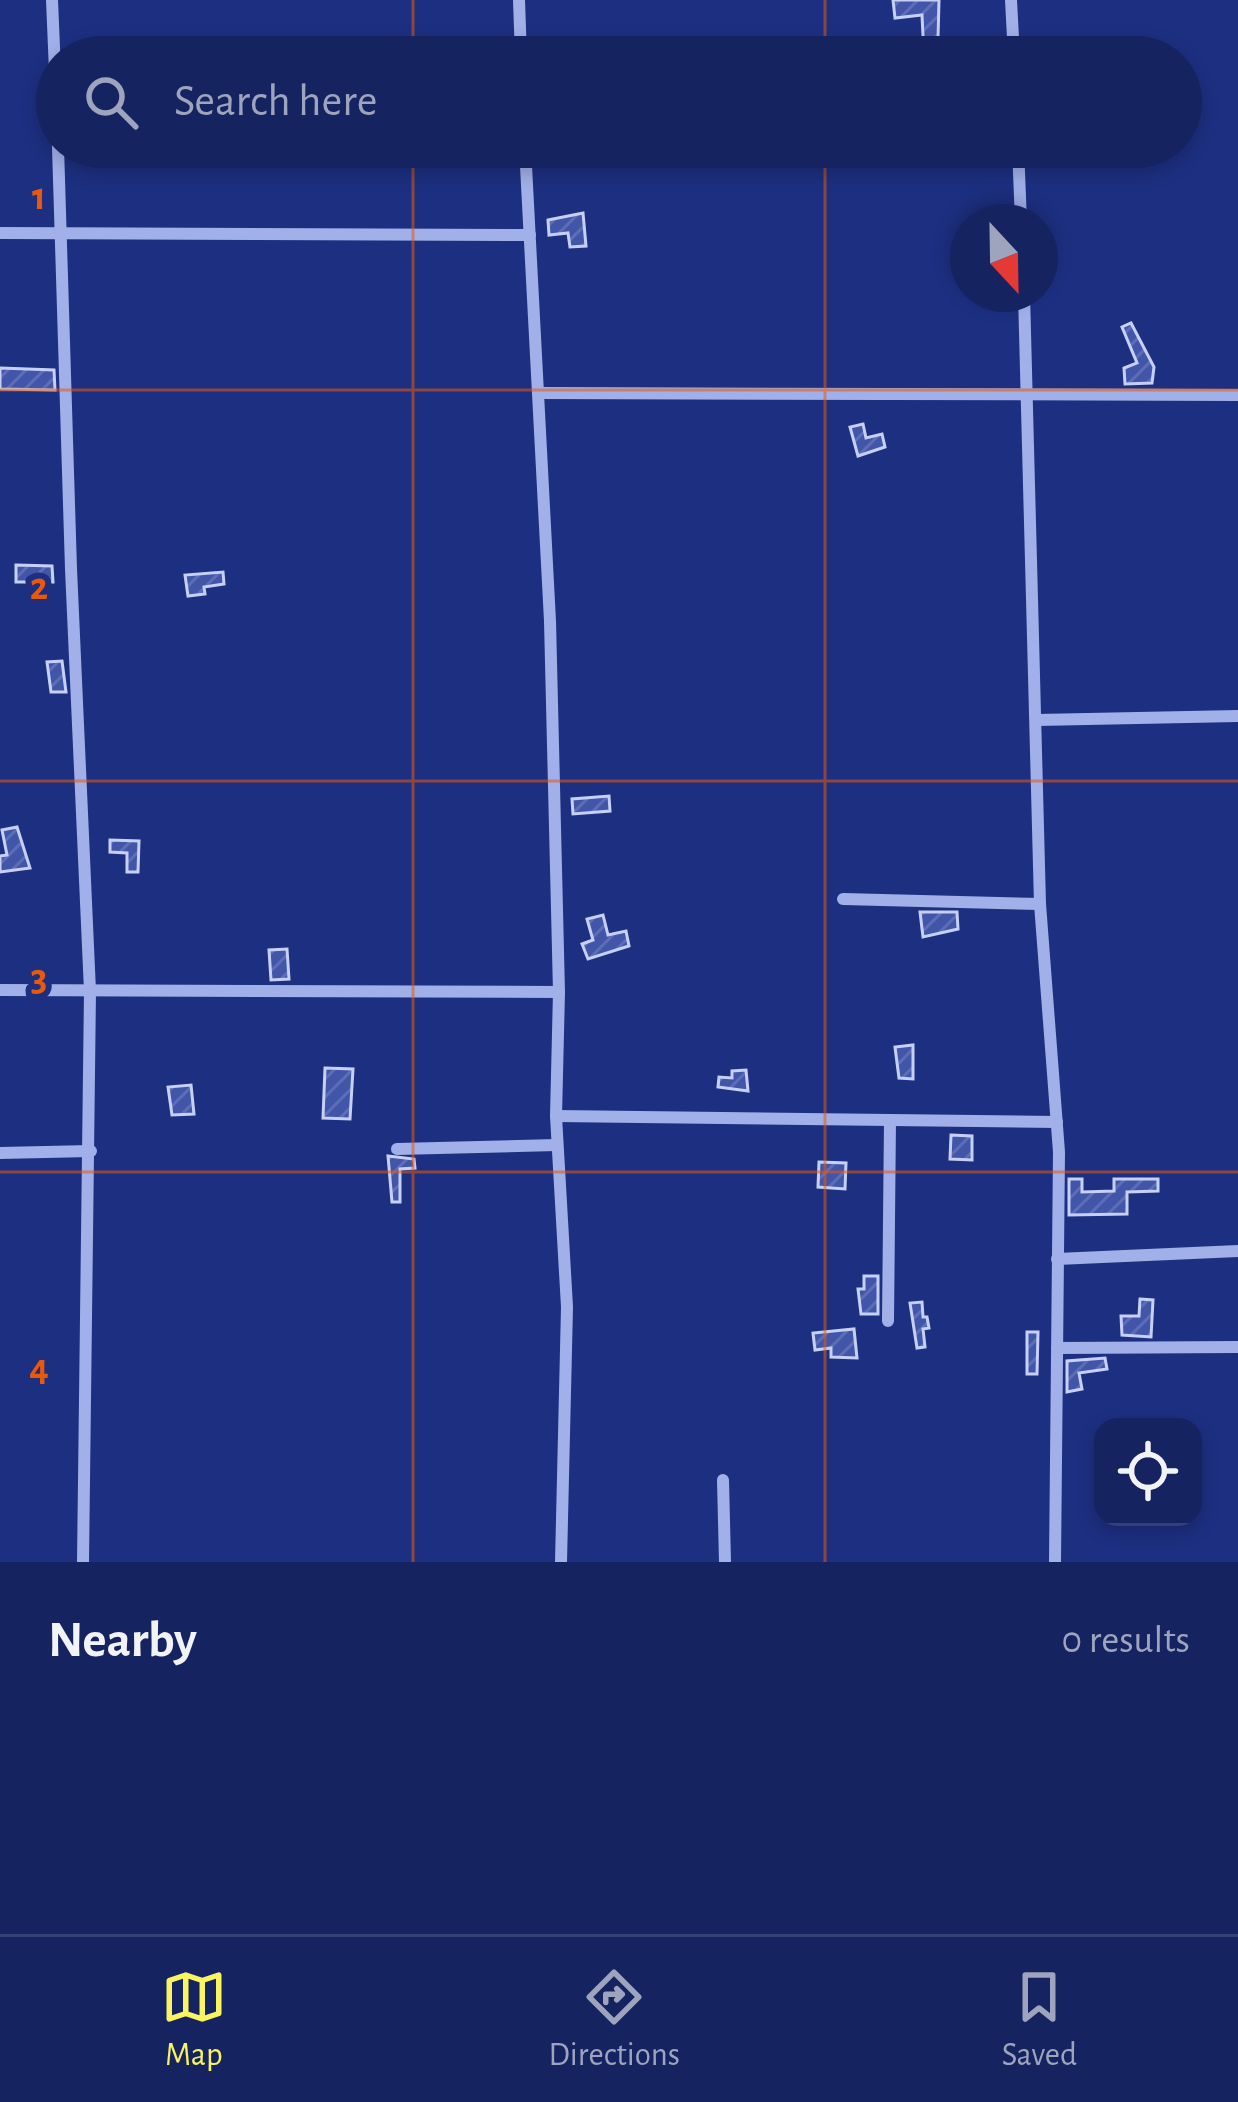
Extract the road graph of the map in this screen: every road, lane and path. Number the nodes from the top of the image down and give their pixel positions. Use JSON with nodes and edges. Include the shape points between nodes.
{"nodes":[{"id":1,"x":52,"y":0,"type":"edge"},
{"id":2,"x":519,"y":0,"type":"edge"},
{"id":3,"x":1011,"y":0,"type":"edge"},
{"id":4,"x":54,"y":36,"type":"edge"},
{"id":5,"x":520,"y":36,"type":"edge"},
{"id":6,"x":1013,"y":36,"type":"edge"},
{"id":7,"x":59,"y":168,"type":"edge"},
{"id":8,"x":526,"y":168,"type":"edge"},
{"id":9,"x":1019,"y":168,"type":"edge"},
{"id":10,"x":1020,"y":204,"type":"edge"},
{"id":11,"x":0,"y":233,"type":"edge"},
{"id":12,"x":62,"y":233,"type":"junction"},
{"id":13,"x":530,"y":235,"type":"junction"},
{"id":14,"x":1025,"y":312,"type":"edge"},
{"id":15,"x":538,"y":392,"type":"junction"},
{"id":16,"x":1029,"y":395,"type":"junction"},
{"id":17,"x":1238,"y":395,"type":"edge"},
{"id":18,"x":1238,"y":716,"type":"edge"},
{"id":19,"x":1037,"y":720,"type":"junction"},
{"id":20,"x":844,"y":899,"type":"dead end"},
{"id":21,"x":1040,"y":904,"type":"junction"},
{"id":22,"x":0,"y":990,"type":"edge"},
{"id":23,"x":91,"y":992,"type":"junction"},
{"id":24,"x":559,"y":992,"type":"junction"},
{"id":25,"x":556,"y":1116,"type":"junction"},
{"id":26,"x":890,"y":1120,"type":"junction"},
{"id":27,"x":1057,"y":1122,"type":"junction"},
{"id":28,"x":557,"y":1145,"type":"junction"},
{"id":29,"x":398,"y":1149,"type":"dead end"},
{"id":30,"x":91,"y":1150,"type":"junction"},
{"id":31,"x":0,"y":1153,"type":"edge"},
{"id":32,"x":1238,"y":1252,"type":"edge"},
{"id":33,"x":1057,"y":1259,"type":"junction"},
{"id":34,"x":888,"y":1321,"type":"dead end"},
{"id":35,"x":1238,"y":1347,"type":"edge"},
{"id":36,"x":1057,"y":1348,"type":"junction"},
{"id":37,"x":722,"y":1480,"type":"dead end"},
{"id":38,"x":83,"y":1562,"type":"edge"},
{"id":39,"x":561,"y":1562,"type":"edge"},
{"id":40,"x":725,"y":1562,"type":"edge"},
{"id":41,"x":1055,"y":1562,"type":"edge"}],
"edges":[{"from":1,"to":4,"type":"street"},
{"from":2,"to":5,"type":"street"},
{"from":3,"to":6,"type":"street"},
{"from":7,"to":12,"type":"street"},
{"from":8,"to":13,"type":"street"},
{"from":9,"to":10,"type":"street"},
{"from":11,"to":12,"type":"street"},
{"from":12,"to":13,"type":"street"},
{"from":12,"to":23,"type":"street"},
{"from":13,"to":15,"type":"street"},
{"from":14,"to":16,"type":"street"},
{"from":15,"to":16,"type":"street"},
{"from":15,"to":24,"type":"street"},
{"from":16,"to":17,"type":"street"},
{"from":16,"to":19,"type":"street"},
{"from":18,"to":19,"type":"street"},
{"from":19,"to":21,"type":"street"},
{"from":20,"to":21,"type":"street"},
{"from":21,"to":27,"type":"street"},
{"from":22,"to":23,"type":"street"},
{"from":23,"to":24,"type":"street"},
{"from":23,"to":30,"type":"street"},
{"from":24,"to":25,"type":"street"},
{"from":25,"to":26,"type":"street"},
{"from":25,"to":28,"type":"street"},
{"from":26,"to":27,"type":"street"},
{"from":26,"to":34,"type":"street"},
{"from":27,"to":33,"type":"street"},
{"from":28,"to":29,"type":"street"},
{"from":28,"to":39,"type":"street","via":[[567,1306]]},
{"from":30,"to":31,"type":"street"},
{"from":30,"to":38,"type":"street"},
{"from":32,"to":33,"type":"street"},
{"from":33,"to":36,"type":"street"},
{"from":35,"to":36,"type":"street"},
{"from":36,"to":41,"type":"street"},
{"from":37,"to":40,"type":"street"}]}
